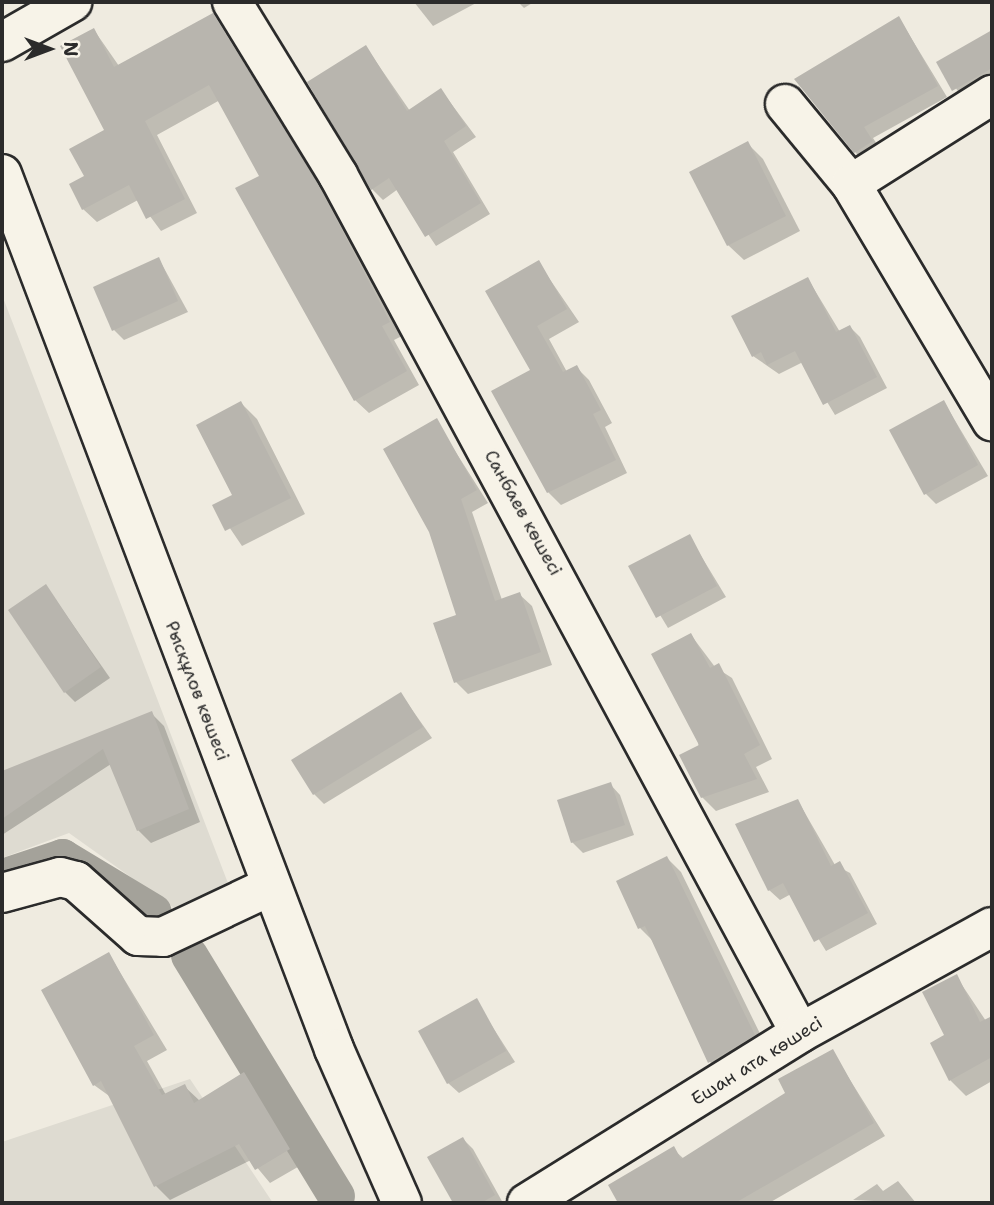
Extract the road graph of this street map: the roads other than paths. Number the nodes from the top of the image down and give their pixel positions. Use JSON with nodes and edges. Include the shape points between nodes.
{"nodes":[{"id":1,"x":72,"y":2,"type":"edge"},
{"id":2,"x":232,"y":2,"type":"edge"},
{"id":3,"x":2,"y":42,"type":"edge"},
{"id":4,"x":992,"y":95,"type":"edge"},
{"id":5,"x":785,"y":104,"type":"dead end"},
{"id":6,"x":2,"y":174,"type":"edge"},
{"id":7,"x":851,"y":184,"type":"junction"},
{"id":8,"x":992,"y":421,"type":"edge"},
{"id":9,"x":271,"y":886,"type":"junction"},
{"id":10,"x":2,"y":893,"type":"edge"},
{"id":11,"x":992,"y":927,"type":"edge"},
{"id":12,"x":800,"y":1033,"type":"junction"},
{"id":13,"x":401,"y":1203,"type":"edge"},
{"id":14,"x":527,"y":1203,"type":"edge"}],
"edges":[{"from":1,"to":3,"type":"street"},
{"from":2,"to":12,"type":"street","name":"Санбаев көшесі","via":[[338,175]]},
{"from":4,"to":7,"type":"street"},
{"from":5,"to":7,"type":"street"},
{"from":6,"to":9,"type":"street","name":"Рысқұлов көшесі"},
{"from":7,"to":8,"type":"street"},
{"from":9,"to":10,"type":"street","via":[[163,937],[138,936],[76,881],[60,877]]},
{"from":9,"to":13,"type":"street","name":"Рысқұлов көшесі"},
{"from":11,"to":12,"type":"street","name":"Ешан ата көшесі"},
{"from":12,"to":14,"type":"street","name":"Ешан ата көшесі"}]}
